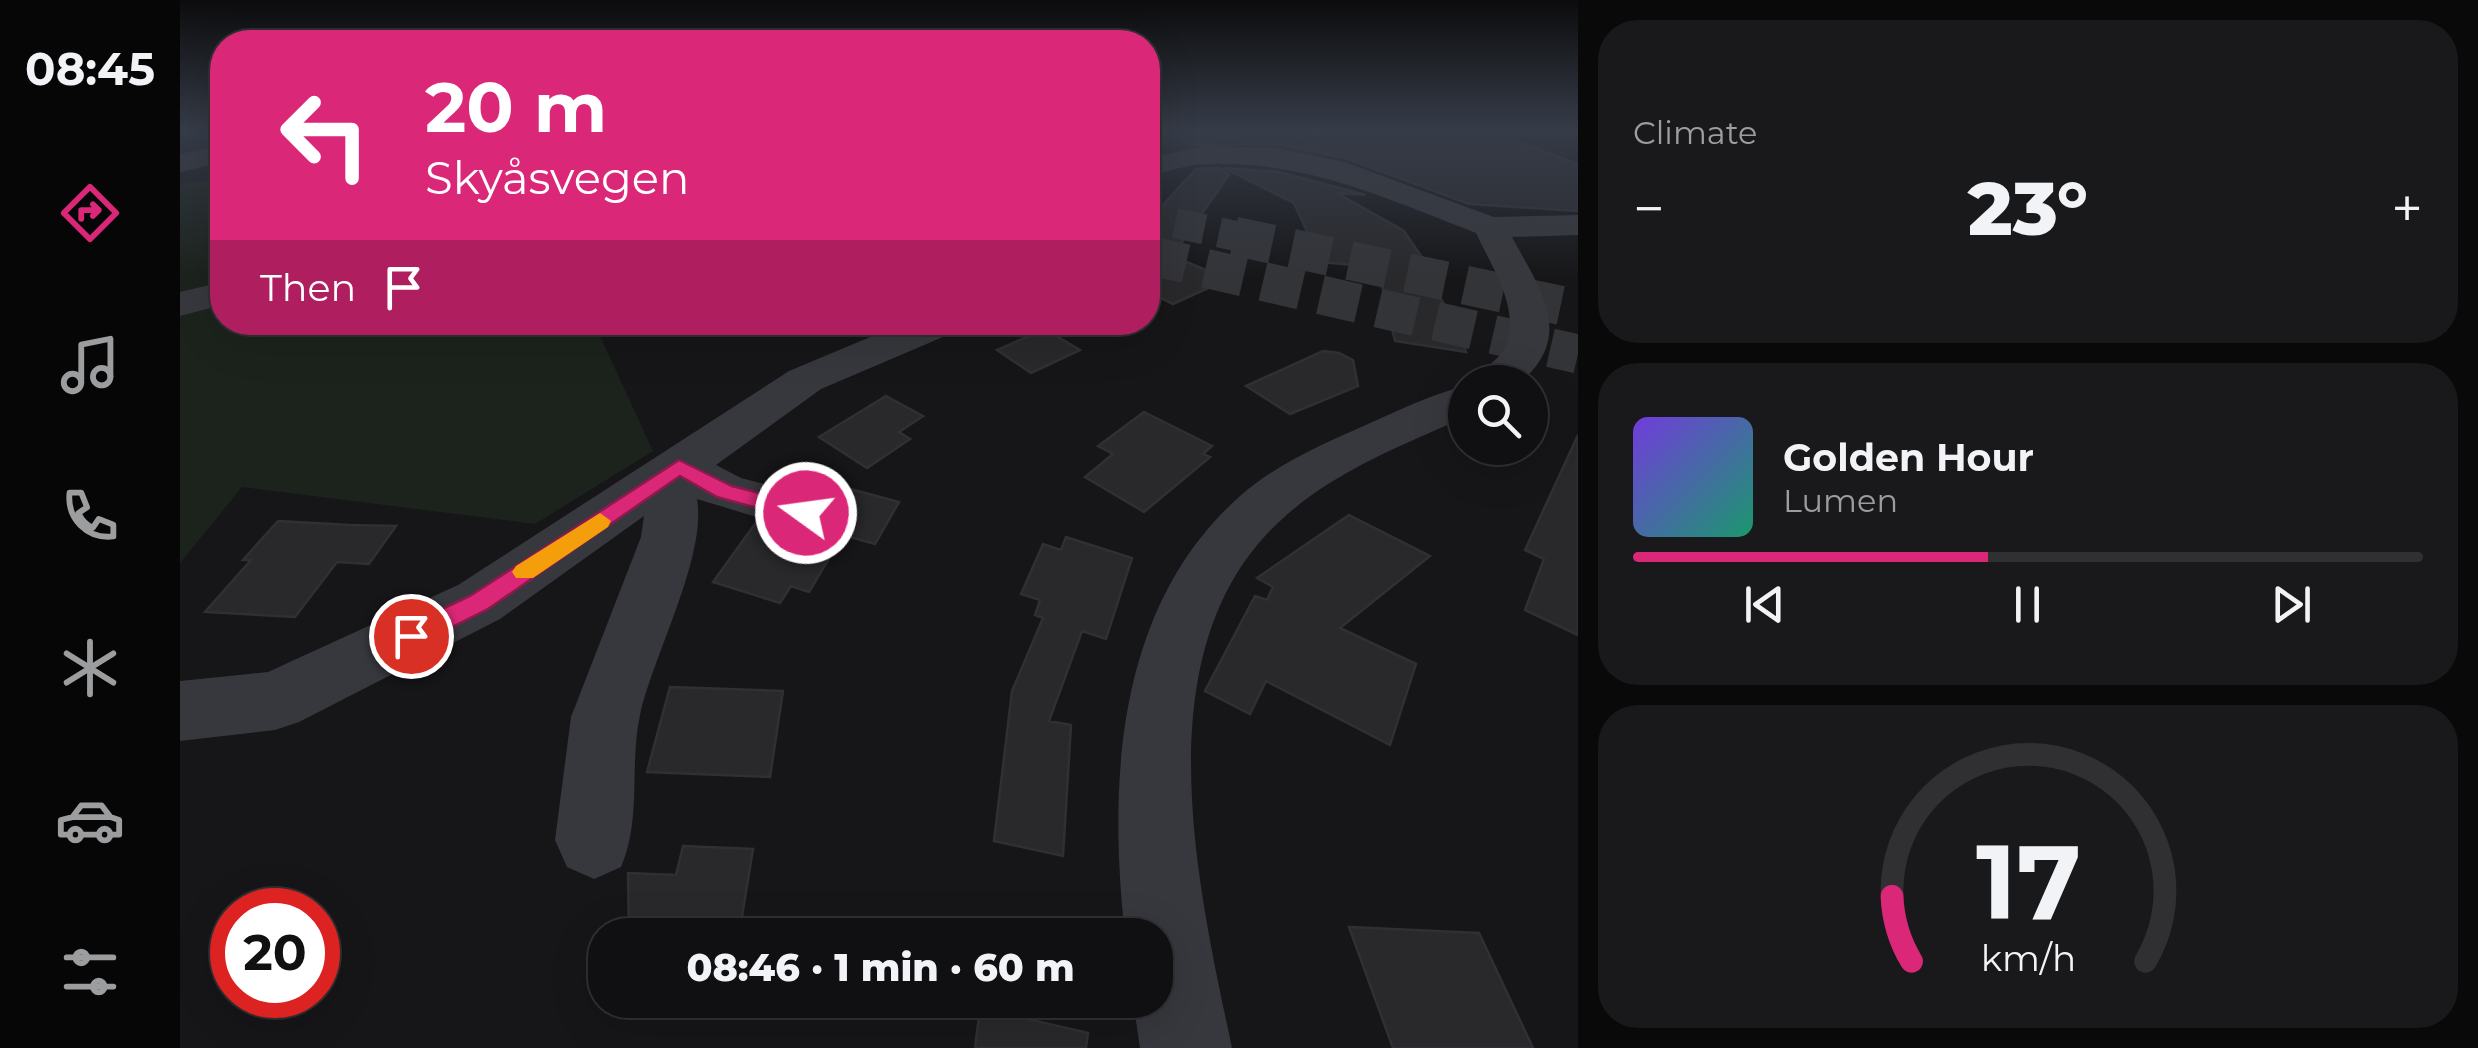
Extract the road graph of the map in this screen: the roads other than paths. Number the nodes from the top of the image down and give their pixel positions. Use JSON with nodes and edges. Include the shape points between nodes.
{"nodes":[{"id":1,"x":1363,"y":180,"type":"edge"},
{"id":2,"x":1578,"y":225,"type":"edge"},
{"id":3,"x":1490,"y":227,"type":"junction"},
{"id":4,"x":210,"y":297,"type":"edge"},
{"id":5,"x":180,"y":304,"type":"edge"},
{"id":6,"x":893,"y":335,"type":"edge"},
{"id":7,"x":1517,"y":365,"type":"edge"},
{"id":8,"x":1448,"y":408,"type":"edge"},
{"id":9,"x":666,"y":476,"type":"junction"},
{"id":10,"x":806,"y":513,"type":"dead end"},
{"id":11,"x":180,"y":712,"type":"edge"},
{"id":12,"x":594,"y":840,"type":"dead end"},
{"id":13,"x":1186,"y":1048,"type":"edge"}],
"edges":[{"from":1,"to":3,"type":"street"},
{"from":2,"to":3,"type":"street"},
{"from":3,"to":7,"type":"street","via":[[1532,322],[1530,344]]},
{"from":4,"to":5,"type":"street"},
{"from":6,"to":9,"type":"street","via":[[805,380]]},
{"from":8,"to":13,"type":"street","via":[[1298,481],[1260,508],[1221,547],[1192,594],[1160,718],[1154,807]]},
{"from":9,"to":10,"type":"street"},
{"from":9,"to":11,"type":"street","via":[[479,602],[275,702]]},
{"from":9,"to":12,"type":"street","via":[[669,537],[605,717]]}]}
